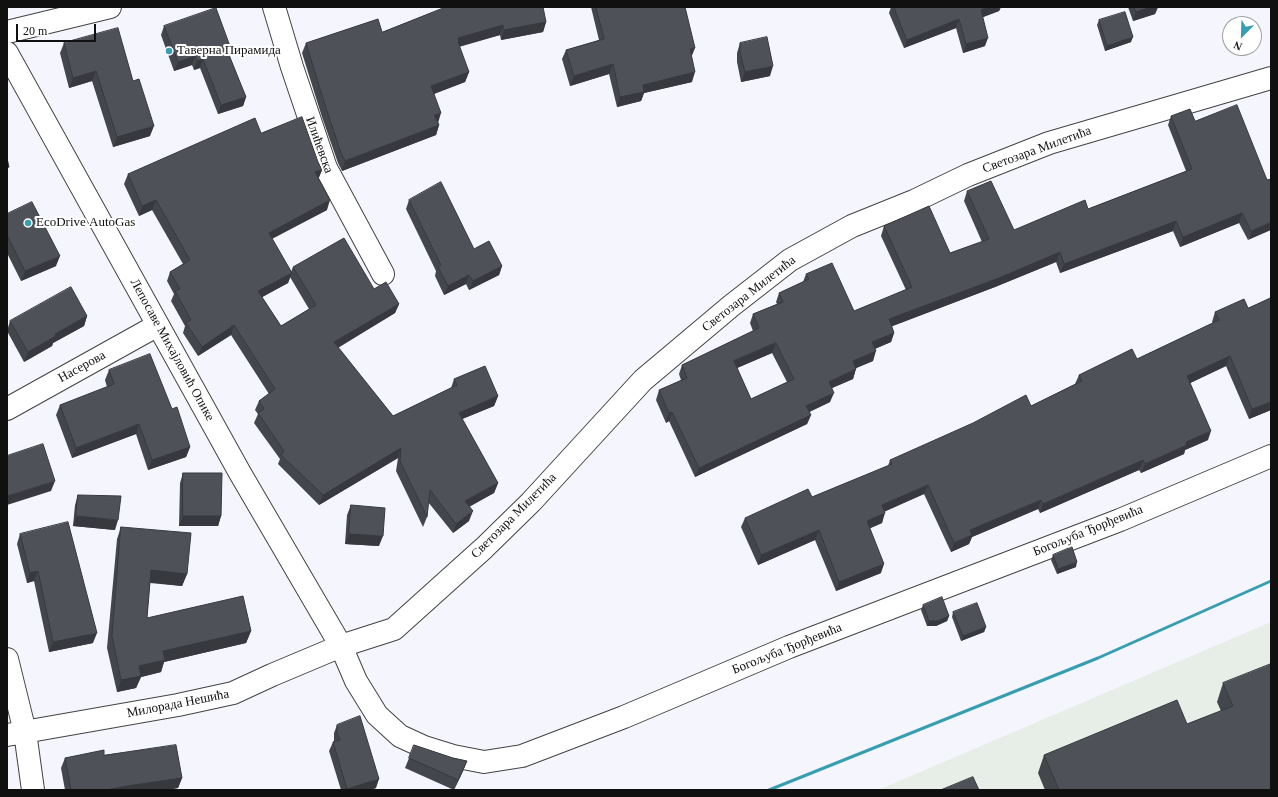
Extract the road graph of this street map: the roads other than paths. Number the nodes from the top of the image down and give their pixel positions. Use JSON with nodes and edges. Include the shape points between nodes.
{"nodes":[{"id":1,"x":110,"y":7,"type":"edge"},
{"id":2,"x":274,"y":7,"type":"edge"},
{"id":3,"x":7,"y":32,"type":"edge"},
{"id":4,"x":7,"y":53,"type":"edge"},
{"id":5,"x":1271,"y":78,"type":"edge"},
{"id":6,"x":383,"y":274,"type":"dead end"},
{"id":7,"x":158,"y":325,"type":"junction"},
{"id":8,"x":7,"y":408,"type":"edge"},
{"id":9,"x":1271,"y":456,"type":"edge"},
{"id":10,"x":340,"y":646,"type":"junction"},
{"id":11,"x":7,"y":659,"type":"edge"},
{"id":12,"x":16,"y":733,"type":"edge"},
{"id":13,"x":33,"y":790,"type":"edge"}],
"edges":[{"from":1,"to":3,"type":"street"},
{"from":2,"to":6,"type":"street","name":"Илићевска","via":[[326,168]]},
{"from":4,"to":7,"type":"street","name":"Лепосаве Михајловић Опике"},
{"from":5,"to":10,"type":"street","name":"Светозара Милетића","via":[[1049,143],[852,226],[790,260],[643,380],[531,502],[394,629]]},
{"from":7,"to":8,"type":"street","name":"Насерова"},
{"from":7,"to":10,"type":"street","name":"Лепосаве Михајловић Опике","via":[[240,474]]},
{"from":9,"to":10,"type":"street","name":"Богољуба Ђорђевића","via":[[1120,520],[796,644],[624,717],[522,756],[484,762],[453,756],[400,736],[377,714],[356,681]]},
{"from":10,"to":12,"type":"street","name":"Милорада Нешића","via":[[233,693],[178,706]]},
{"from":11,"to":12,"type":"street"},
{"from":12,"to":13,"type":"street"}]}
